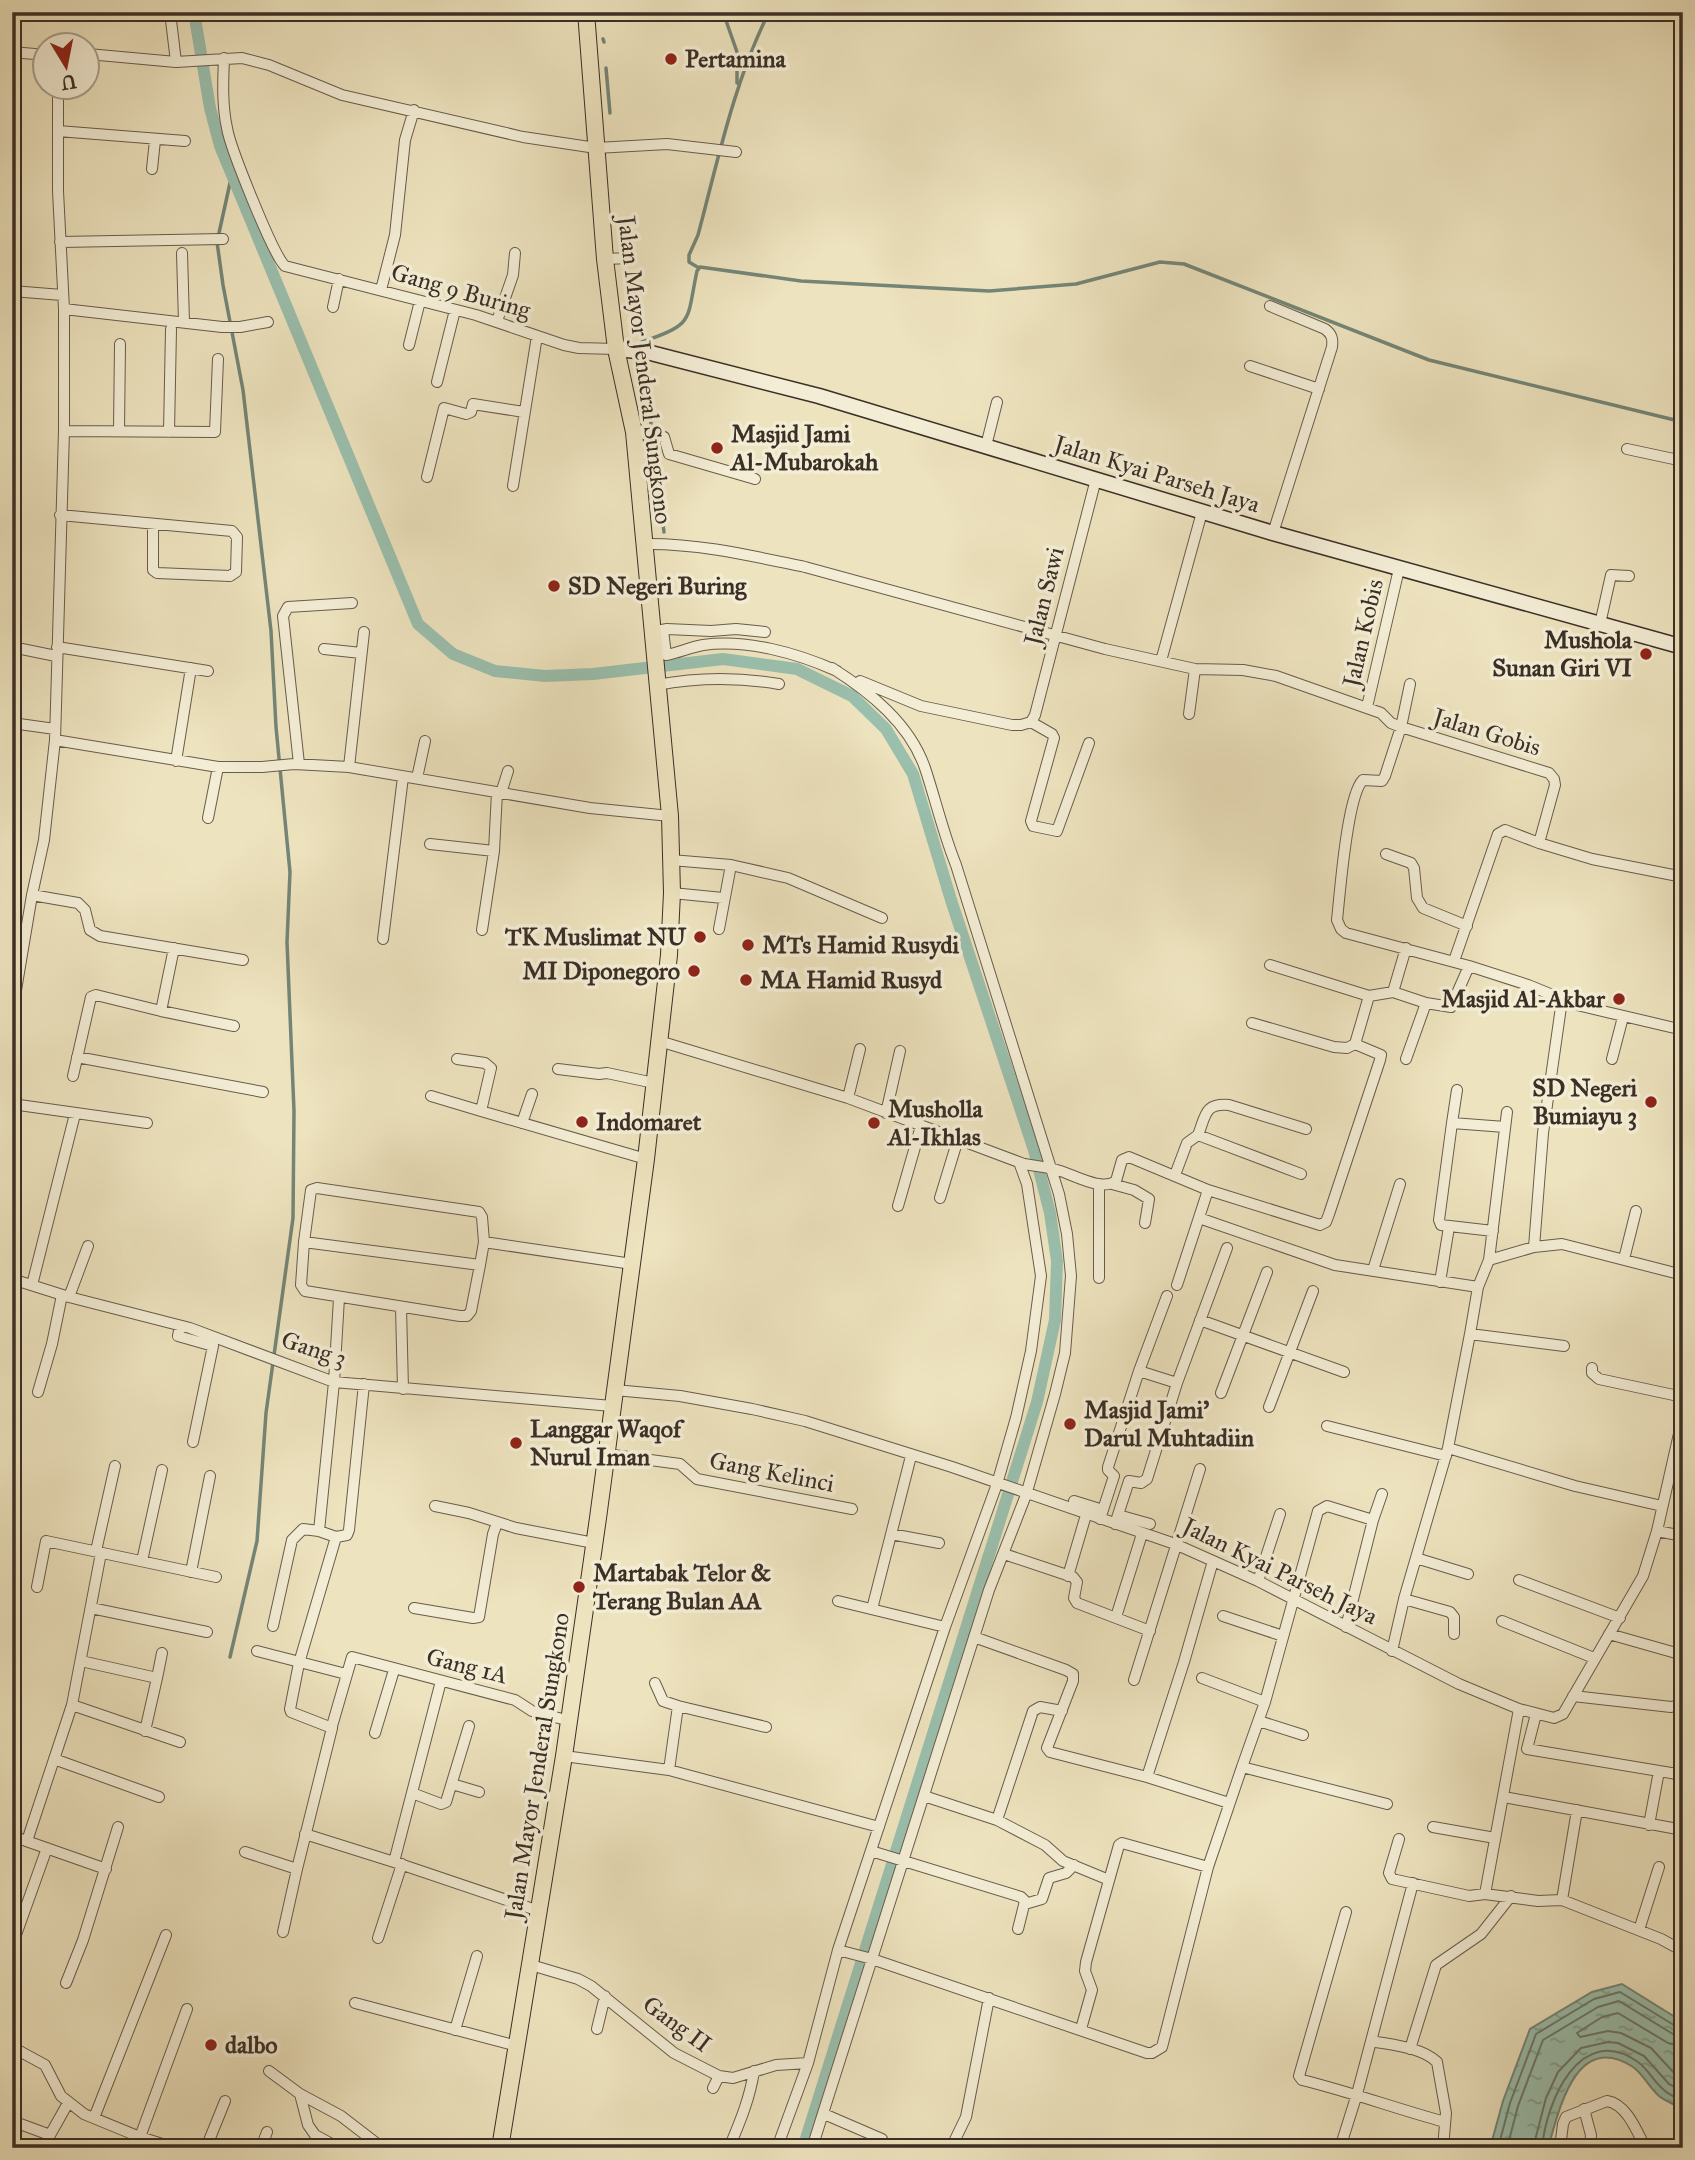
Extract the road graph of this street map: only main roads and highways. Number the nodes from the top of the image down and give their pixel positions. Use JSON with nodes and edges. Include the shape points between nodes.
{"nodes":[{"id":1,"x":586,"y":12,"type":"edge"},
{"id":2,"x":617,"y":349,"type":"junction"},
{"id":3,"x":1683,"y":647,"type":"edge"},
{"id":4,"x":500,"y":2148,"type":"edge"}],
"edges":[{"from":1,"to":2,"type":"main road","name":"Jalan Mayor Jenderal Sungkono","via":[[619,258]]},
{"from":2,"to":3,"type":"main road","name":"Jalan Kyai Parseh Jaya","via":[[647,352],[819,396],[1273,533]]},
{"from":2,"to":4,"type":"main road","name":"Jalan Mayor Jenderal Sungkono","via":[[646,433],[648,544],[661,630],[657,683],[670,816],[669,955],[646,1159],[569,1721]]}]}
